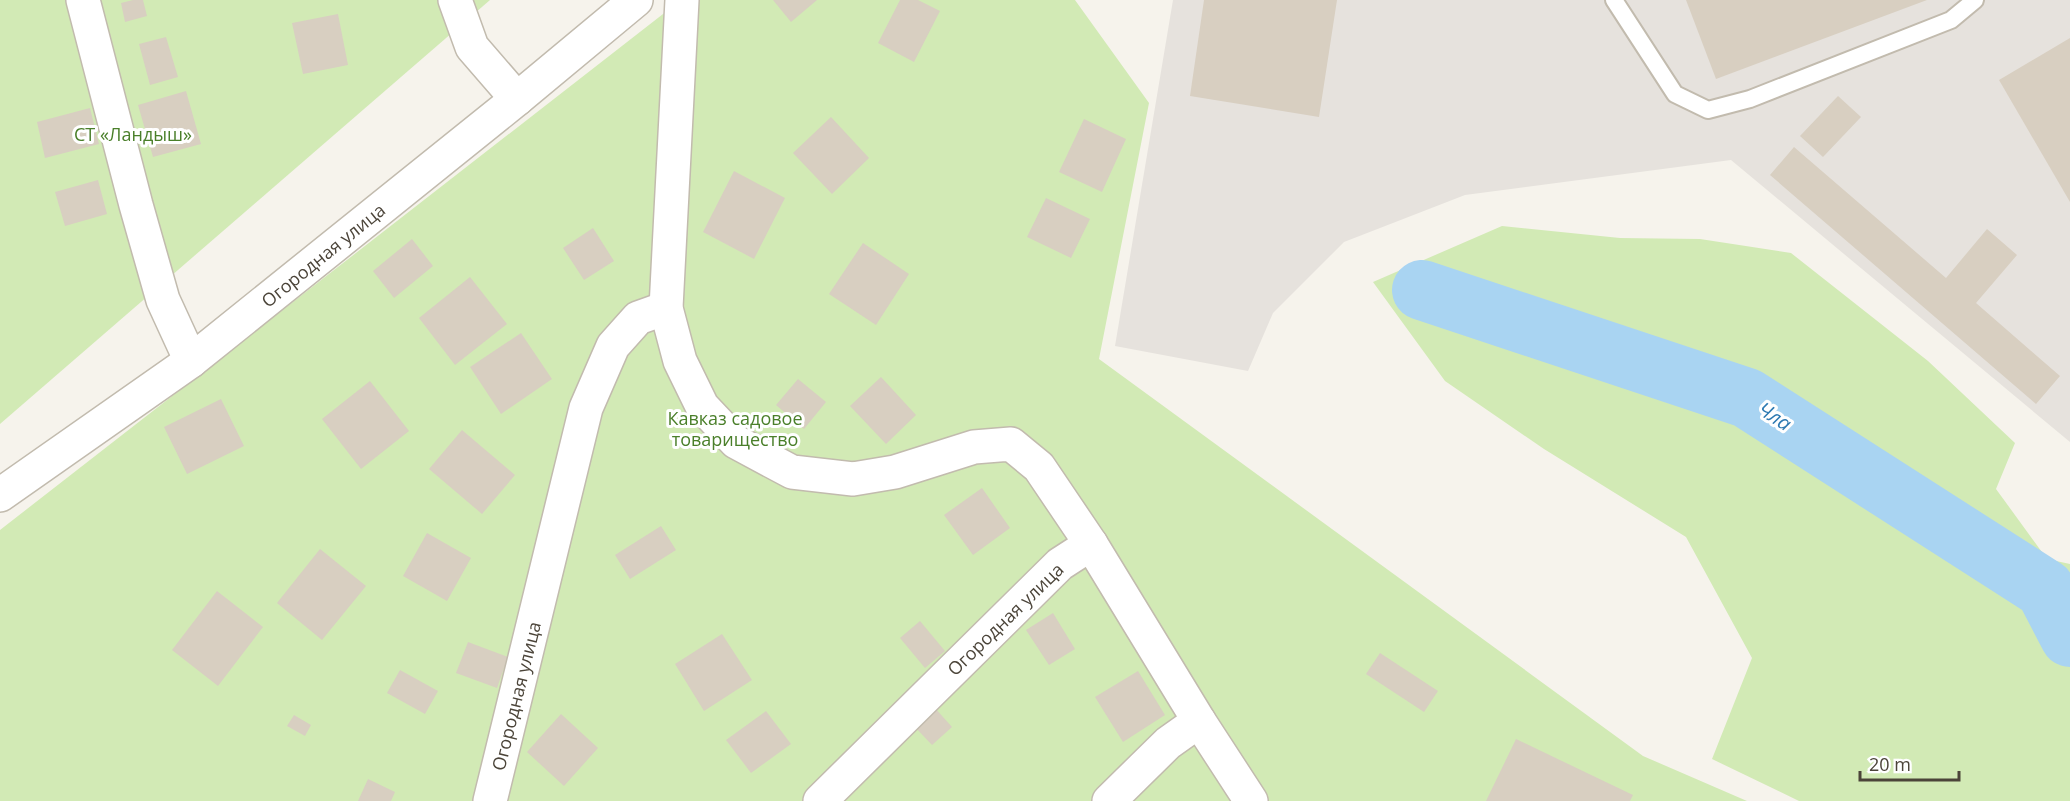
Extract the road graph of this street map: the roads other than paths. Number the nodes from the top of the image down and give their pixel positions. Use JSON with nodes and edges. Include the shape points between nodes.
{"nodes":[{"id":1,"x":83,"y":0,"type":"edge"},
{"id":2,"x":454,"y":0,"type":"edge"},
{"id":3,"x":636,"y":0,"type":"edge"},
{"id":4,"x":682,"y":0,"type":"edge"},
{"id":5,"x":1614,"y":0,"type":"edge"},
{"id":6,"x":1975,"y":0,"type":"edge"},
{"id":7,"x":517,"y":99,"type":"junction"},
{"id":8,"x":666,"y":308,"type":"junction"},
{"id":9,"x":191,"y":361,"type":"junction"},
{"id":10,"x":0,"y":495,"type":"edge"},
{"id":11,"x":1091,"y":544,"type":"junction"},
{"id":12,"x":1199,"y":721,"type":"junction"},
{"id":13,"x":490,"y":801,"type":"edge"},
{"id":14,"x":820,"y":801,"type":"edge"},
{"id":15,"x":1109,"y":801,"type":"edge"},
{"id":16,"x":1251,"y":801,"type":"edge"}],
"edges":[{"from":1,"to":9,"type":"street","via":[[163,300]]},
{"from":2,"to":7,"type":"street","via":[[472,47]]},
{"from":3,"to":7,"type":"street","name":"Огородная улица"},
{"from":4,"to":8,"type":"street"},
{"from":5,"to":6,"type":"lane","via":[[1675,94],[1708,110],[1749,99],[1951,20]]},
{"from":7,"to":9,"type":"street","name":"Огородная улица"},
{"from":8,"to":11,"type":"street","via":[[680,361],[702,406],[736,442],[792,472],[853,479],[895,472],[974,447],[1011,444],[1039,466]]},
{"from":8,"to":13,"type":"street","name":"Огородная улица","via":[[638,318],[613,346],[586,408]]},
{"from":9,"to":10,"type":"street","name":"Огородная улица"},
{"from":11,"to":12,"type":"street"},
{"from":11,"to":14,"type":"street","name":"Огородная улица","via":[[1060,564]]},
{"from":12,"to":15,"type":"street","via":[[1168,743]]},
{"from":12,"to":16,"type":"street"}]}
